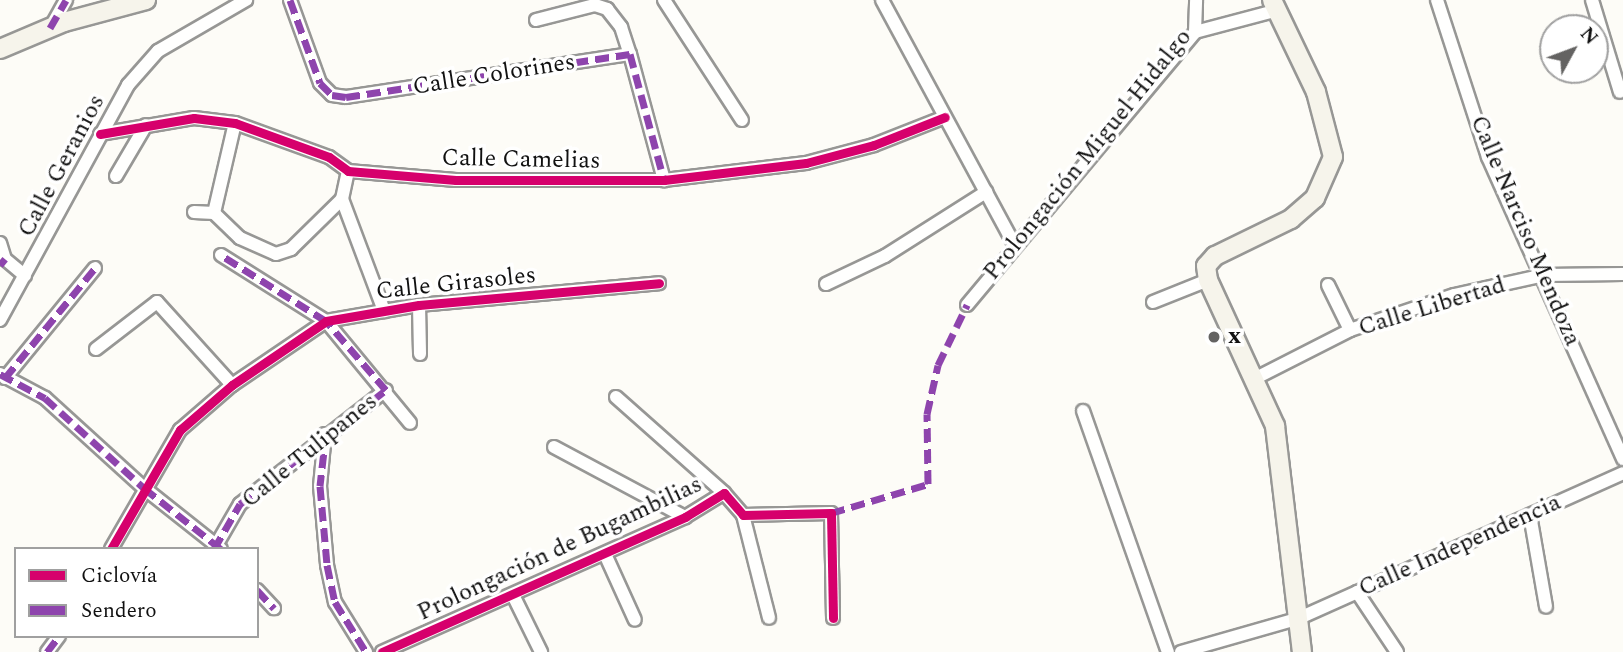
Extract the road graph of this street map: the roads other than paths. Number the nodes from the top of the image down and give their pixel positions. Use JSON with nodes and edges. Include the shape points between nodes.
{"nodes":[{"id":1,"x":66,"y":0,"type":"edge"},
{"id":2,"x":146,"y":0,"type":"edge"},
{"id":3,"x":246,"y":0,"type":"edge"},
{"id":4,"x":290,"y":0,"type":"edge"},
{"id":5,"x":664,"y":0,"type":"edge"},
{"id":6,"x":881,"y":0,"type":"edge"},
{"id":7,"x":1196,"y":0,"type":"edge"},
{"id":8,"x":1437,"y":0,"type":"edge"},
{"id":9,"x":1592,"y":0,"type":"edge"},
{"id":10,"x":594,"y":3,"type":"edge"},
{"id":11,"x":1275,"y":5,"type":"edge"},
{"id":12,"x":536,"y":20,"type":"dead end"},
{"id":13,"x":50,"y":28,"type":"junction"},
{"id":14,"x":1195,"y":32,"type":"junction"},
{"id":15,"x":0,"y":49,"type":"edge"},
{"id":16,"x":631,"y":54,"type":"junction"},
{"id":17,"x":1620,"y":92,"type":"dead end"},
{"id":18,"x":945,"y":117,"type":"junction"},
{"id":19,"x":742,"y":120,"type":"dead end"},
{"id":20,"x":235,"y":123,"type":"junction"},
{"id":21,"x":146,"y":125,"type":"junction"},
{"id":22,"x":100,"y":134,"type":"junction"},
{"id":23,"x":348,"y":171,"type":"junction"},
{"id":24,"x":116,"y":176,"type":"dead end"},
{"id":25,"x":664,"y":180,"type":"junction"},
{"id":26,"x":986,"y":192,"type":"junction"},
{"id":27,"x":342,"y":199,"type":"junction"},
{"id":28,"x":194,"y":212,"type":"dead end"},
{"id":29,"x":214,"y":213,"type":"junction"},
{"id":30,"x":0,"y":243,"type":"edge"},
{"id":31,"x":1014,"y":244,"type":"junction"},
{"id":32,"x":221,"y":255,"type":"dead end"},
{"id":33,"x":3,"y":262,"type":"edge"},
{"id":34,"x":95,"y":268,"type":"dead end"},
{"id":35,"x":1623,"y":274,"type":"edge"},
{"id":36,"x":1544,"y":275,"type":"junction"},
{"id":37,"x":25,"y":276,"type":"junction"},
{"id":38,"x":1208,"y":280,"type":"junction"},
{"id":39,"x":659,"y":283,"type":"dead end"},
{"id":40,"x":826,"y":284,"type":"dead end"},
{"id":41,"x":1328,"y":285,"type":"dead end"},
{"id":42,"x":1153,"y":302,"type":"dead end"},
{"id":43,"x":419,"y":305,"type":"junction"},
{"id":44,"x":967,"y":305,"type":"dead end"},
{"id":45,"x":384,"y":311,"type":"junction"},
{"id":46,"x":0,"y":320,"type":"edge"},
{"id":47,"x":326,"y":321,"type":"junction"},
{"id":48,"x":1350,"y":330,"type":"junction"},
{"id":49,"x":100,"y":345,"type":"dead end"},
{"id":50,"x":420,"y":354,"type":"dead end"},
{"id":51,"x":2,"y":376,"type":"edge"},
{"id":52,"x":1252,"y":380,"type":"junction"},
{"id":53,"x":232,"y":384,"type":"junction"},
{"id":54,"x":386,"y":390,"type":"junction"},
{"id":55,"x":616,"y":397,"type":"dead end"},
{"id":56,"x":1083,"y":411,"type":"dead end"},
{"id":57,"x":410,"y":423,"type":"dead end"},
{"id":58,"x":326,"y":433,"type":"junction"},
{"id":59,"x":554,"y":446,"type":"dead end"},
{"id":60,"x":1623,"y":459,"type":"edge"},
{"id":61,"x":1623,"y":473,"type":"edge"},
{"id":62,"x":144,"y":488,"type":"junction"},
{"id":63,"x":724,"y":493,"type":"junction"},
{"id":64,"x":743,"y":514,"type":"junction"},
{"id":65,"x":1530,"y":515,"type":"junction"},
{"id":66,"x":685,"y":517,"type":"junction"},
{"id":67,"x":112,"y":547,"type":"edge"},
{"id":68,"x":217,"y":547,"type":"edge"},
{"id":69,"x":605,"y":554,"type":"junction"},
{"id":70,"x":259,"y":592,"type":"edge"},
{"id":71,"x":1357,"y":592,"type":"junction"},
{"id":72,"x":513,"y":595,"type":"junction"},
{"id":73,"x":1546,"y":607,"type":"dead end"},
{"id":74,"x":274,"y":608,"type":"dead end"},
{"id":75,"x":769,"y":618,"type":"dead end"},
{"id":76,"x":833,"y":618,"type":"dead end"},
{"id":77,"x":1297,"y":619,"type":"junction"},
{"id":78,"x":635,"y":620,"type":"dead end"},
{"id":79,"x":366,"y":652,"type":"edge"},
{"id":80,"x":382,"y":652,"type":"edge"},
{"id":81,"x":541,"y":652,"type":"edge"},
{"id":82,"x":1168,"y":652,"type":"edge"},
{"id":83,"x":1181,"y":652,"type":"edge"},
{"id":84,"x":1302,"y":652,"type":"edge"},
{"id":85,"x":1397,"y":652,"type":"edge"}],
"edges":[{"from":1,"to":13,"type":"street"},
{"from":2,"to":13,"type":"main road"},
{"from":3,"to":22,"type":"street","name":"Calle Geranios","via":[[158,51],[128,85]]},
{"from":4,"to":16,"type":"street","name":"Calle Colorines","via":[[320,83],[332,95],[346,97]]},
{"from":5,"to":19,"type":"street"},
{"from":6,"to":18,"type":"street"},
{"from":7,"to":14,"type":"street","name":"Prolongación Miguel Hidalgo"},
{"from":8,"to":36,"type":"street","name":"Calle Narciso Mendoza","via":[[1488,157]]},
{"from":9,"to":17,"type":"street"},
{"from":10,"to":12,"type":"street"},
{"from":10,"to":16,"type":"street","via":[[607,9],[621,27]]},
{"from":11,"to":14,"type":"street"},
{"from":11,"to":38,"type":"main road","via":[[1316,92],[1333,158],[1315,198],[1291,219],[1215,256],[1206,266]]},
{"from":13,"to":15,"type":"main road"},
{"from":14,"to":31,"type":"street","name":"Prolongación Miguel Hidalgo"},
{"from":16,"to":25,"type":"street"},
{"from":18,"to":25,"type":"street","name":"Calle Camelias","via":[[874,145],[806,163]]},
{"from":18,"to":26,"type":"street"},
{"from":20,"to":21,"type":"street","name":"Calle Camelias","via":[[194,118]]},
{"from":20,"to":23,"type":"street","name":"Calle Camelias","via":[[329,157]]},
{"from":20,"to":29,"type":"street"},
{"from":21,"to":22,"type":"street","name":"Calle Camelias"},
{"from":21,"to":24,"type":"street"},
{"from":22,"to":37,"type":"street","name":"Calle Geranios"},
{"from":23,"to":25,"type":"street","name":"Calle Camelias","via":[[456,180]]},
{"from":23,"to":27,"type":"street"},
{"from":26,"to":31,"type":"street"},
{"from":26,"to":40,"type":"street","via":[[885,256]]},
{"from":27,"to":29,"type":"street","via":[[291,249],[276,254],[240,238]]},
{"from":27,"to":45,"type":"street"},
{"from":28,"to":29,"type":"street"},
{"from":30,"to":33,"type":"street"},
{"from":31,"to":44,"type":"street","name":"Prolongación Miguel Hidalgo"},
{"from":32,"to":47,"type":"street"},
{"from":33,"to":37,"type":"street"},
{"from":34,"to":51,"type":"street"},
{"from":35,"to":36,"type":"street","name":"Calle Libertad"},
{"from":36,"to":48,"type":"street","name":"Calle Libertad","via":[[1454,295]]},
{"from":36,"to":60,"type":"street","name":"Calle Narciso Mendoza"},
{"from":37,"to":46,"type":"street","name":"Calle Geranios"},
{"from":38,"to":42,"type":"street"},
{"from":38,"to":52,"type":"main road"},
{"from":39,"to":43,"type":"street","name":"Calle Girasoles"},
{"from":41,"to":48,"type":"street"},
{"from":43,"to":45,"type":"street","name":"Calle Girasoles"},
{"from":43,"to":50,"type":"street"},
{"from":45,"to":47,"type":"street","name":"Calle Girasoles"},
{"from":47,"to":53,"type":"street","name":"Calle Girasoles"},
{"from":47,"to":54,"type":"street"},
{"from":48,"to":52,"type":"street","name":"Calle Libertad"},
{"from":49,"to":53,"type":"street","via":[[157,302]]},
{"from":51,"to":62,"type":"street","via":[[45,398]]},
{"from":52,"to":77,"type":"main road","via":[[1275,426]]},
{"from":53,"to":62,"type":"street","name":"Calle Girasoles","via":[[180,430]]},
{"from":54,"to":57,"type":"street"},
{"from":54,"to":58,"type":"street","name":"Calle Tulipanes"},
{"from":55,"to":63,"type":"street"},
{"from":56,"to":82,"type":"street"},
{"from":58,"to":68,"type":"street","name":"Calle Tulipanes","via":[[240,504]]},
{"from":58,"to":79,"type":"street","via":[[320,486],[327,565],[335,601]]},
{"from":59,"to":66,"type":"street"},
{"from":61,"to":65,"type":"street","name":"Calle Independencia"},
{"from":62,"to":67,"type":"street","name":"Calle Girasoles"},
{"from":62,"to":68,"type":"street"},
{"from":63,"to":64,"type":"street","name":"Prolongación de Bugambilias"},
{"from":63,"to":66,"type":"street","name":"Prolongación de Bugambilias"},
{"from":64,"to":75,"type":"street"},
{"from":64,"to":76,"type":"street","via":[[831,513]]},
{"from":65,"to":71,"type":"street","name":"Calle Independencia"},
{"from":65,"to":73,"type":"street"},
{"from":66,"to":69,"type":"street","name":"Prolongación de Bugambilias"},
{"from":69,"to":72,"type":"street","name":"Prolongación de Bugambilias"},
{"from":69,"to":78,"type":"street"},
{"from":70,"to":74,"type":"street"},
{"from":71,"to":77,"type":"street","name":"Calle Independencia"},
{"from":71,"to":85,"type":"street"},
{"from":72,"to":80,"type":"street","name":"Prolongación de Bugambilias"},
{"from":72,"to":81,"type":"street"},
{"from":77,"to":83,"type":"street","name":"Calle Independencia"},
{"from":77,"to":84,"type":"main road"}]}
